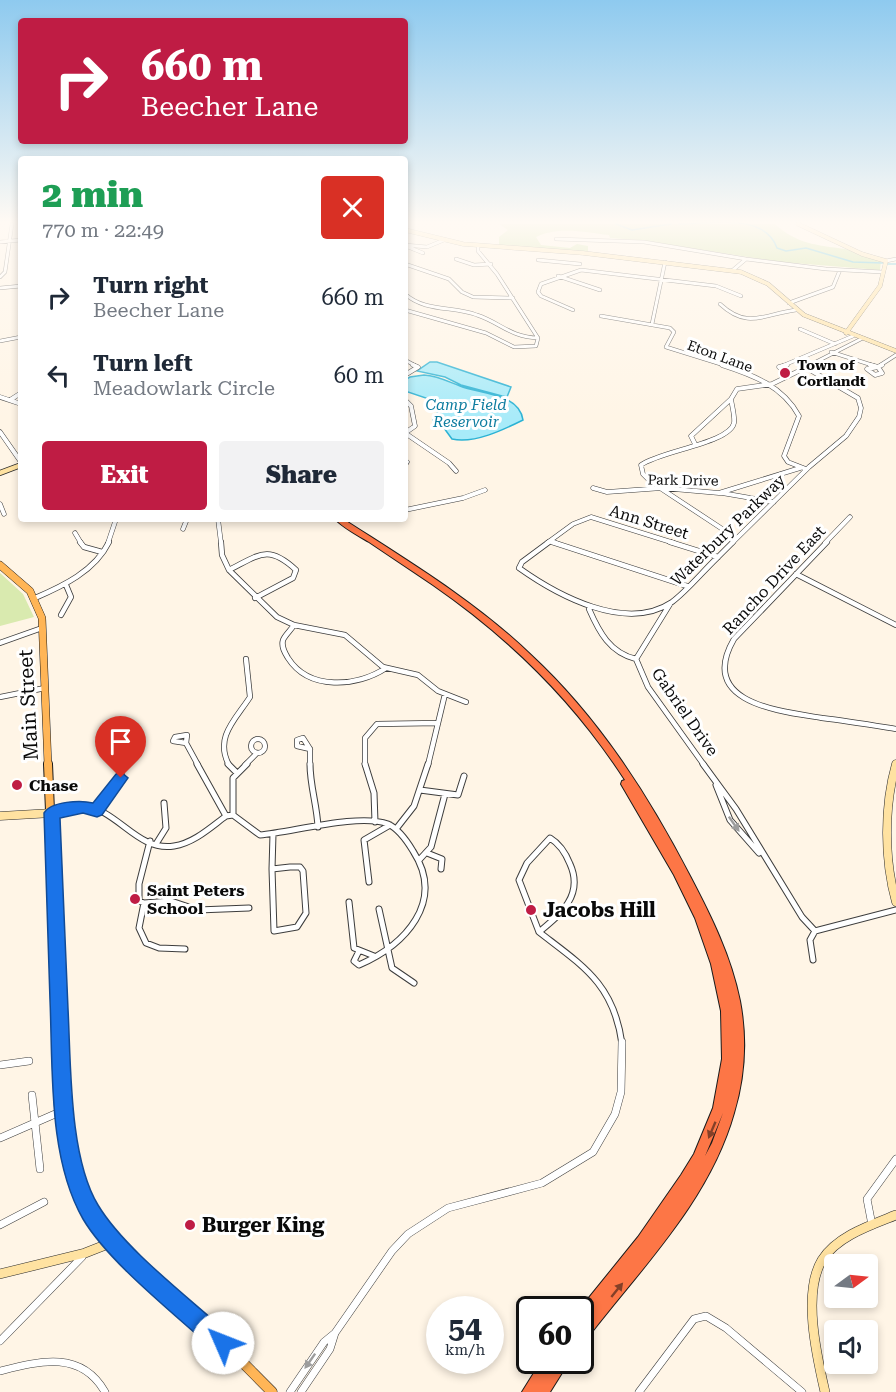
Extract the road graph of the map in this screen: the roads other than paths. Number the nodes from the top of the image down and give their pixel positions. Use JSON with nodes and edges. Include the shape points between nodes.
{"nodes":[{"id":1,"x":459,"y":289,"type":"edge"},
{"id":2,"x":507,"y":289,"type":"edge"},
{"id":3,"x":540,"y":289,"type":"edge"},
{"id":4,"x":597,"y":289,"type":"edge"},
{"id":5,"x":660,"y":289,"type":"edge"},
{"id":6,"x":725,"y":289,"type":"edge"},
{"id":7,"x":772,"y":289,"type":"edge"},
{"id":8,"x":825,"y":289,"type":"edge"},
{"id":9,"x":878,"y":289,"type":"edge"},
{"id":10,"x":600,"y":290,"type":"dead end"},
{"id":11,"x":408,"y":296,"type":"edge"},
{"id":12,"x":741,"y":296,"type":"dead end"},
{"id":13,"x":513,"y":298,"type":"junction"},
{"id":14,"x":789,"y":303,"type":"junction"},
{"id":15,"x":720,"y":304,"type":"dead end"},
{"id":16,"x":573,"y":310,"type":"dead end"},
{"id":17,"x":796,"y":310,"type":"junction"},
{"id":18,"x":408,"y":311,"type":"edge"},
{"id":19,"x":601,"y":316,"type":"dead end"},
{"id":20,"x":652,"y":324,"type":"junction"},
{"id":21,"x":800,"y":329,"type":"dead end"},
{"id":22,"x":846,"y":333,"type":"junction"},
{"id":23,"x":853,"y":336,"type":"junction"},
{"id":24,"x":18,"y":338,"type":"edge"},
{"id":25,"x":538,"y":339,"type":"junction"},
{"id":26,"x":861,"y":339,"type":"junction"},
{"id":27,"x":0,"y":341,"type":"edge"},
{"id":28,"x":835,"y":344,"type":"junction"},
{"id":29,"x":831,"y":352,"type":"junction"},
{"id":30,"x":896,"y":353,"type":"edge"},
{"id":31,"x":408,"y":362,"type":"edge"},
{"id":32,"x":805,"y":367,"type":"junction"},
{"id":33,"x":878,"y":367,"type":"junction"},
{"id":34,"x":408,"y":373,"type":"edge"},
{"id":35,"x":788,"y":375,"type":"junction"},
{"id":36,"x":767,"y":385,"type":"junction"},
{"id":37,"x":18,"y":395,"type":"edge"},
{"id":38,"x":0,"y":397,"type":"edge"},
{"id":39,"x":731,"y":399,"type":"junction"},
{"id":40,"x":10,"y":400,"type":"junction"},
{"id":41,"x":18,"y":403,"type":"edge"},
{"id":42,"x":408,"y":403,"type":"edge"},
{"id":43,"x":408,"y":431,"type":"edge"},
{"id":44,"x":0,"y":432,"type":"edge"},
{"id":45,"x":408,"y":435,"type":"edge"},
{"id":46,"x":695,"y":444,"type":"junction"},
{"id":47,"x":18,"y":459,"type":"edge"},
{"id":48,"x":18,"y":465,"type":"edge"},
{"id":49,"x":800,"y":468,"type":"junction"},
{"id":50,"x":806,"y":469,"type":"junction"},
{"id":51,"x":456,"y":471,"type":"dead end"},
{"id":52,"x":0,"y":473,"type":"edge"},
{"id":53,"x":592,"y":488,"type":"dead end"},
{"id":54,"x":659,"y":488,"type":"junction"},
{"id":55,"x":485,"y":490,"type":"dead end"},
{"id":56,"x":719,"y":493,"type":"junction"},
{"id":57,"x":774,"y":502,"type":"junction"},
{"id":58,"x":0,"y":504,"type":"edge"},
{"id":59,"x":408,"y":509,"type":"edge"},
{"id":60,"x":4,"y":514,"type":"dead end"},
{"id":61,"x":850,"y":517,"type":"dead end"},
{"id":62,"x":116,"y":522,"type":"edge"},
{"id":63,"x":186,"y":522,"type":"edge"},
{"id":64,"x":218,"y":522,"type":"edge"},
{"id":65,"x":336,"y":522,"type":"edge"},
{"id":66,"x":343,"y":522,"type":"edge"},
{"id":67,"x":183,"y":529,"type":"dead end"},
{"id":68,"x":75,"y":533,"type":"dead end"},
{"id":69,"x":736,"y":538,"type":"junction"},
{"id":70,"x":550,"y":541,"type":"junction"},
{"id":71,"x":102,"y":552,"type":"junction"},
{"id":72,"x":719,"y":556,"type":"junction"},
{"id":73,"x":0,"y":565,"type":"edge"},
{"id":74,"x":521,"y":569,"type":"joint"},
{"id":75,"x":229,"y":570,"type":"junction"},
{"id":76,"x":796,"y":574,"type":"junction"},
{"id":77,"x":66,"y":585,"type":"junction"},
{"id":78,"x":687,"y":586,"type":"junction"},
{"id":79,"x":35,"y":598,"type":"junction"},
{"id":80,"x":255,"y":598,"type":"junction"},
{"id":81,"x":670,"y":604,"type":"junction"},
{"id":82,"x":589,"y":609,"type":"junction"},
{"id":83,"x":61,"y":615,"type":"dead end"},
{"id":84,"x":294,"y":625,"type":"junction"},
{"id":85,"x":896,"y":625,"type":"edge"},
{"id":86,"x":42,"y":628,"type":"junction"},
{"id":87,"x":0,"y":643,"type":"edge"},
{"id":88,"x":246,"y":659,"type":"dead end"},
{"id":89,"x":636,"y":659,"type":"junction"},
{"id":90,"x":386,"y":668,"type":"junction"},
{"id":91,"x":45,"y":688,"type":"junction"},
{"id":92,"x":445,"y":694,"type":"junction"},
{"id":93,"x":0,"y":697,"type":"edge"},
{"id":94,"x":466,"y":702,"type":"dead end"},
{"id":95,"x":438,"y":723,"type":"junction"},
{"id":96,"x":896,"y":729,"type":"edge"},
{"id":97,"x":186,"y":743,"type":"dead end"},
{"id":98,"x":115,"y":745,"type":"dead end"},
{"id":99,"x":310,"y":749,"type":"dead end"},
{"id":100,"x":257,"y":753,"type":"dead end"},
{"id":101,"x":896,"y":763,"type":"edge"},
{"id":102,"x":237,"y":773,"type":"junction"},
{"id":103,"x":464,"y":776,"type":"dead end"},
{"id":104,"x":714,"y":779,"type":"junction"},
{"id":105,"x":420,"y":790,"type":"junction"},
{"id":106,"x":445,"y":794,"type":"junction"},
{"id":107,"x":164,"y":803,"type":"dead end"},
{"id":108,"x":97,"y":810,"type":"junction"},
{"id":109,"x":52,"y":813,"type":"junction"},
{"id":110,"x":233,"y":815,"type":"junction"},
{"id":111,"x":0,"y":816,"type":"edge"},
{"id":112,"x":226,"y":816,"type":"junction"},
{"id":113,"x":375,"y":822,"type":"junction"},
{"id":114,"x":390,"y":825,"type":"junction"},
{"id":115,"x":318,"y":827,"type":"junction"},
{"id":116,"x":396,"y":829,"type":"junction"},
{"id":117,"x":273,"y":834,"type":"junction"},
{"id":118,"x":150,"y":841,"type":"junction"},
{"id":119,"x":156,"y":844,"type":"junction"},
{"id":120,"x":427,"y":853,"type":"junction"},
{"id":121,"x":420,"y":859,"type":"junction"},
{"id":122,"x":767,"y":861,"type":"junction"},
{"id":123,"x":272,"y":869,"type":"junction"},
{"id":124,"x":441,"y":869,"type":"dead end"},
{"id":125,"x":369,"y":882,"type":"dead end"},
{"id":126,"x":349,"y":902,"type":"dead end"},
{"id":127,"x":896,"y":902,"type":"edge"},
{"id":128,"x":144,"y":903,"type":"junction"},
{"id":129,"x":249,"y":908,"type":"dead end"},
{"id":130,"x":379,"y":909,"type":"dead end"},
{"id":131,"x":896,"y":910,"type":"edge"},
{"id":132,"x":815,"y":931,"type":"junction"},
{"id":133,"x":539,"y":932,"type":"junction"},
{"id":134,"x":185,"y":949,"type":"dead end"},
{"id":135,"x":359,"y":951,"type":"junction"},
{"id":136,"x":387,"y":951,"type":"junction"},
{"id":137,"x":375,"y":956,"type":"junction"},
{"id":138,"x":813,"y":960,"type":"dead end"},
{"id":139,"x":414,"y":983,"type":"dead end"},
{"id":140,"x":29,"y":1062,"type":"dead end"},
{"id":141,"x":0,"y":1065,"type":"edge"},
{"id":142,"x":32,"y":1095,"type":"dead end"},
{"id":143,"x":64,"y":1110,"type":"junction"},
{"id":144,"x":34,"y":1123,"type":"junction"},
{"id":145,"x":0,"y":1138,"type":"edge"},
{"id":146,"x":896,"y":1159,"type":"edge"},
{"id":147,"x":40,"y":1169,"type":"dead end"},
{"id":148,"x":44,"y":1202,"type":"dead end"},
{"id":149,"x":896,"y":1215,"type":"edge"},
{"id":150,"x":0,"y":1225,"type":"edge"},
{"id":151,"x":872,"y":1225,"type":"junction"},
{"id":152,"x":113,"y":1242,"type":"junction"},
{"id":153,"x":85,"y":1253,"type":"junction"},
{"id":154,"x":0,"y":1274,"type":"edge"},
{"id":155,"x":594,"y":1301,"type":"edge"},
{"id":156,"x":594,"y":1318,"type":"edge"},
{"id":157,"x":335,"y":1333,"type":"junction"},
{"id":158,"x":0,"y":1341,"type":"edge"},
{"id":159,"x":0,"y":1371,"type":"edge"},
{"id":160,"x":541,"y":1374,"type":"edge"},
{"id":161,"x":554,"y":1374,"type":"edge"},
{"id":162,"x":105,"y":1392,"type":"edge"},
{"id":163,"x":272,"y":1392,"type":"edge"},
{"id":164,"x":290,"y":1392,"type":"edge"},
{"id":165,"x":301,"y":1392,"type":"edge"},
{"id":166,"x":529,"y":1392,"type":"edge"},
{"id":167,"x":542,"y":1392,"type":"edge"},
{"id":168,"x":639,"y":1392,"type":"edge"},
{"id":169,"x":802,"y":1392,"type":"edge"},
{"id":170,"x":825,"y":1392,"type":"edge"}],
"edges":[{"from":1,"to":13,"type":"street","via":[[473,297]]},
{"from":2,"to":13,"type":"street"},
{"from":3,"to":16,"type":"street","via":[[538,292]]},
{"from":4,"to":10,"type":"street"},
{"from":5,"to":20,"type":"street"},
{"from":6,"to":12,"type":"street"},
{"from":7,"to":14,"type":"street"},
{"from":8,"to":14,"type":"street"},
{"from":9,"to":22,"type":"street"},
{"from":11,"to":25,"type":"street","via":[[418,302],[481,316],[512,336]]},
{"from":13,"to":25,"type":"street"},
{"from":14,"to":17,"type":"street"},
{"from":15,"to":17,"type":"street","via":[[730,315],[744,321]]},
{"from":17,"to":22,"type":"street"},
{"from":18,"to":25,"type":"street","via":[[486,333],[522,348],[536,346]]},
{"from":19,"to":20,"type":"street"},
{"from":20,"to":36,"type":"street","name":"Eton Lane","via":[[673,330],[666,347],[728,366]]},
{"from":21,"to":28,"type":"street"},
{"from":22,"to":23,"type":"street"},
{"from":23,"to":26,"type":"street"},
{"from":23,"to":28,"type":"street"},
{"from":24,"to":27,"type":"street"},
{"from":26,"to":29,"type":"street"},
{"from":26,"to":30,"type":"street"},
{"from":28,"to":35,"type":"street","via":[[780,366]]},
{"from":29,"to":32,"type":"street"},
{"from":29,"to":33,"type":"street"},
{"from":30,"to":33,"type":"street"},
{"from":31,"to":34,"type":"street","via":[[418,367]]},
{"from":32,"to":35,"type":"street"},
{"from":32,"to":50,"type":"street","name":"Waterbury Parkway","via":[[852,393],[860,402],[848,434]]},
{"from":33,"to":33,"type":"street","via":[[882,372],[879,375],[866,371]]},
{"from":35,"to":36,"type":"street"},
{"from":36,"to":39,"type":"street","via":[[741,387]]},
{"from":36,"to":49,"type":"street","name":"Eton Lane","via":[[784,394],[798,410],[799,419],[783,451],[788,462]]},
{"from":37,"to":40,"type":"street"},
{"from":38,"to":40,"type":"street"},
{"from":39,"to":46,"type":"street","via":[[692,436]]},
{"from":39,"to":46,"type":"street","via":[[734,423],[730,430],[717,439]]},
{"from":40,"to":41,"type":"street"},
{"from":42,"to":43,"type":"street","via":[[415,426]]},
{"from":44,"to":47,"type":"street"},
{"from":45,"to":51,"type":"street"},
{"from":46,"to":54,"type":"street","via":[[643,462],[643,474]]},
{"from":48,"to":52,"type":"street"},
{"from":49,"to":50,"type":"street","name":"Park Drive"},
{"from":49,"to":56,"type":"street","name":"Park Drive"},
{"from":50,"to":57,"type":"street","name":"Waterbury Parkway"},
{"from":53,"to":54,"type":"street","name":"Park Drive","via":[[607,492]]},
{"from":54,"to":56,"type":"street","name":"Park Drive"},
{"from":54,"to":69,"type":"street"},
{"from":55,"to":59,"type":"street"},
{"from":56,"to":57,"type":"street"},
{"from":57,"to":69,"type":"street","name":"Waterbury Parkway"},
{"from":58,"to":60,"type":"street"},
{"from":61,"to":76,"type":"street","name":"Rancho Drive East"},
{"from":62,"to":71,"type":"street"},
{"from":63,"to":67,"type":"street"},
{"from":64,"to":75,"type":"street","via":[[222,555]]},
{"from":65,"to":155,"type":"highway","one_way":true,"via":[[467,611],[525,659],[564,701],[616,769],[652,827],[687,894],[719,971],[729,1013],[730,1047],[727,1080],[714,1125],[673,1199]]},
{"from":156,"to":66,"type":"highway","one_way":true,"via":[[677,1211],[720,1135],[738,1065],[737,1022],[730,981],[709,924],[660,830],[614,757],[572,702],[490,624]]},
{"from":68,"to":71,"type":"street","via":[[84,547]]},
{"from":69,"to":72,"type":"street","name":"Waterbury Parkway"},
{"from":70,"to":72,"type":"street","name":"Ann Street","via":[[581,519],[591,517]]},
{"from":70,"to":74,"type":"street","name":"Ann Street","via":[[522,562]]},
{"from":70,"to":78,"type":"street"},
{"from":71,"to":77,"type":"street","via":[[89,568]]},
{"from":72,"to":78,"type":"street","name":"Waterbury Parkway"},
{"from":73,"to":79,"type":"main road","name":"Main Street"},
{"from":74,"to":82,"type":"street","name":"Waterbury Parkway"},
{"from":75,"to":80,"type":"street"},
{"from":75,"to":80,"type":"street","via":[[271,552],[280,554],[296,570],[293,578]]},
{"from":76,"to":85,"type":"street"},
{"from":76,"to":96,"type":"street","name":"Rancho Drive East","via":[[726,651],[722,665],[729,683],[747,700],[773,711]]},
{"from":77,"to":79,"type":"street"},
{"from":77,"to":83,"type":"street","via":[[71,597]]},
{"from":78,"to":81,"type":"street","name":"Waterbury Parkway"},
{"from":79,"to":86,"type":"main road","name":"Main Street"},
{"from":80,"to":84,"type":"street","via":[[277,617]]},
{"from":81,"to":82,"type":"street","name":"Waterbury Parkway","via":[[630,613]]},
{"from":81,"to":89,"type":"street"},
{"from":82,"to":89,"type":"street","via":[[614,651]]},
{"from":84,"to":90,"type":"street","via":[[345,635]]},
{"from":84,"to":90,"type":"street","via":[[282,647],[310,679],[364,681]]},
{"from":86,"to":87,"type":"street"},
{"from":86,"to":91,"type":"main road","name":"Main Street"},
{"from":88,"to":102,"type":"street","via":[[250,697],[222,739],[226,761]]},
{"from":89,"to":104,"type":"street","name":"Gabriel Drive","via":[[648,687]]},
{"from":90,"to":92,"type":"street","via":[[418,675]]},
{"from":91,"to":93,"type":"street"},
{"from":91,"to":109,"type":"main road","name":"Main Street"},
{"from":92,"to":94,"type":"street"},
{"from":92,"to":95,"type":"street"},
{"from":95,"to":105,"type":"street"},
{"from":95,"to":113,"type":"street","via":[[377,724],[369,730],[363,755],[374,795]]},
{"from":97,"to":112,"type":"street"},
{"from":98,"to":108,"type":"street","via":[[122,758],[123,772]]},
{"from":99,"to":115,"type":"street","via":[[310,787],[317,805]]},
{"from":100,"to":102,"type":"street"},
{"from":101,"to":127,"type":"street","via":[[890,784],[889,831],[891,884]]},
{"from":102,"to":110,"type":"street","via":[[233,778]]},
{"from":103,"to":106,"type":"street","via":[[460,794]]},
{"from":104,"to":122,"type":"street","name":"Gabriel Drive"},
{"from":104,"to":122,"type":"street","name":"Gabriel Drive","one_way":true,"via":[[730,820]]},
{"from":105,"to":106,"type":"street"},
{"from":105,"to":116,"type":"street","via":[[411,815]]},
{"from":106,"to":120,"type":"street"},
{"from":107,"to":119,"type":"street","via":[[166,828]]},
{"from":108,"to":109,"type":"street","via":[[83,806]]},
{"from":108,"to":118,"type":"street"},
{"from":109,"to":111,"type":"street"},
{"from":109,"to":143,"type":"main road","name":"Main Street"},
{"from":110,"to":112,"type":"street"},
{"from":110,"to":117,"type":"street","via":[[244,819],[254,833]]},
{"from":112,"to":119,"type":"street","via":[[186,842],[168,847]]},
{"from":113,"to":114,"type":"street"},
{"from":113,"to":115,"type":"street"},
{"from":114,"to":116,"type":"street"},
{"from":114,"to":125,"type":"street","via":[[364,840]]},
{"from":115,"to":117,"type":"street"},
{"from":116,"to":121,"type":"street"},
{"from":117,"to":123,"type":"street"},
{"from":118,"to":119,"type":"street"},
{"from":118,"to":128,"type":"street","via":[[138,884],[139,901]]},
{"from":120,"to":121,"type":"street"},
{"from":120,"to":124,"type":"street","via":[[442,859]]},
{"from":121,"to":136,"type":"street","via":[[426,881],[420,909],[406,935]]},
{"from":122,"to":132,"type":"street","name":"Gabriel Drive"},
{"from":123,"to":123,"type":"street","via":[[274,931],[297,927],[306,913],[303,871],[300,867]]},
{"from":126,"to":135,"type":"street","via":[[353,942]]},
{"from":128,"to":129,"type":"street","via":[[171,901],[198,910]]},
{"from":128,"to":134,"type":"street","via":[[139,928],[146,943]]},
{"from":130,"to":136,"type":"street"},
{"from":131,"to":132,"type":"street"},
{"from":132,"to":138,"type":"street","via":[[810,940]]},
{"from":133,"to":133,"type":"street","via":[[571,901],[576,889],[575,872],[558,843],[550,838],[527,863],[519,880]]},
{"from":133,"to":157,"type":"street","via":[[600,981],[619,1021],[621,1092],[606,1134],[580,1162],[542,1183],[448,1208],[408,1234]]},
{"from":135,"to":137,"type":"street"},
{"from":135,"to":137,"type":"street","via":[[354,959],[356,965]]},
{"from":136,"to":137,"type":"street"},
{"from":136,"to":139,"type":"street","via":[[392,968]]},
{"from":140,"to":141,"type":"street"},
{"from":142,"to":144,"type":"street"},
{"from":143,"to":144,"type":"street"},
{"from":143,"to":152,"type":"main road","name":"Main Street","via":[[74,1176],[90,1212]]},
{"from":144,"to":145,"type":"street"},
{"from":144,"to":147,"type":"street"},
{"from":146,"to":151,"type":"street","via":[[867,1199]]},
{"from":148,"to":150,"type":"street"},
{"from":149,"to":151,"type":"street"},
{"from":151,"to":170,"type":"street","via":[[832,1250],[817,1271],[813,1326]]},
{"from":152,"to":153,"type":"street"},
{"from":152,"to":163,"type":"main road","name":"Main Street"},
{"from":153,"to":154,"type":"street"},
{"from":153,"to":158,"type":"street"},
{"from":157,"to":164,"type":"street","one_way":true,"via":[[324,1341]]},
{"from":157,"to":165,"type":"street","via":[[330,1349]]},
{"from":159,"to":162,"type":"street","via":[[67,1362],[91,1373]]},
{"from":160,"to":166,"type":"highway"},
{"from":161,"to":167,"type":"highway"},
{"from":168,"to":169,"type":"street","via":[[694,1319],[706,1316],[726,1328]]}]}
